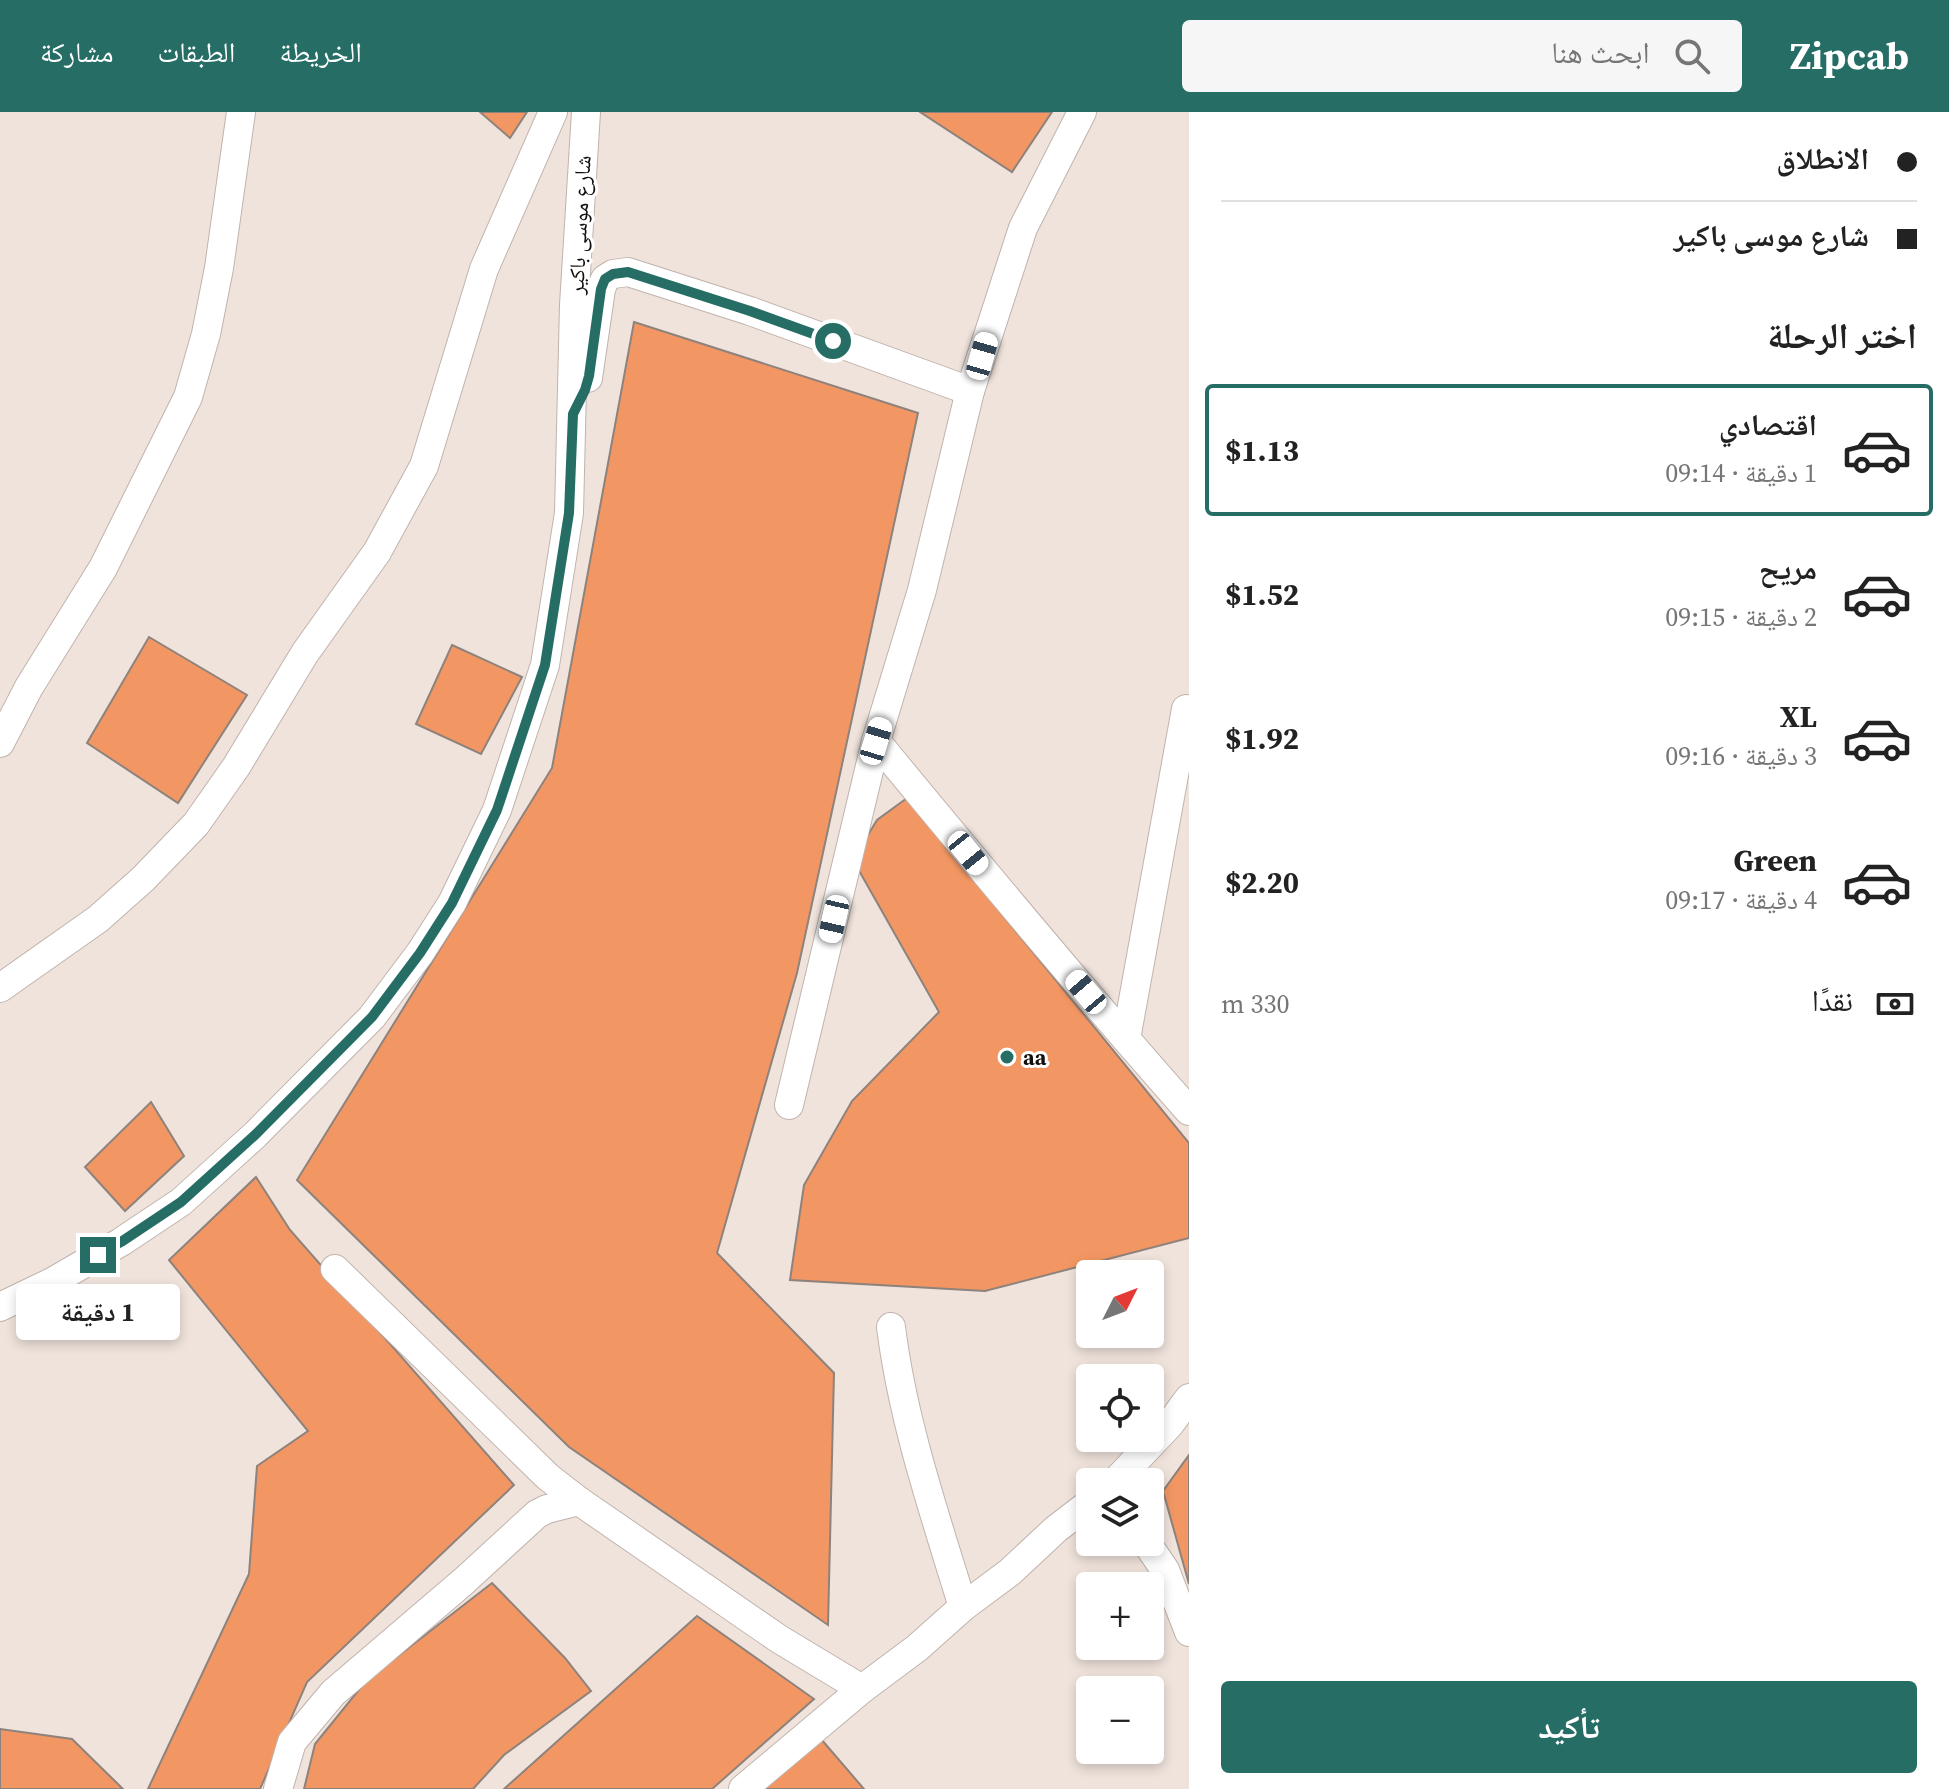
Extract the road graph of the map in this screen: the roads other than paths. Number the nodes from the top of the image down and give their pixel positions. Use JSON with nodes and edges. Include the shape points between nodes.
{"nodes":[{"id":1,"x":241,"y":112,"type":"edge"},
{"id":2,"x":553,"y":112,"type":"edge"},
{"id":3,"x":586,"y":112,"type":"edge"},
{"id":4,"x":1082,"y":112,"type":"edge"},
{"id":5,"x":970,"y":391,"type":"junction"},
{"id":6,"x":573,"y":414,"type":"junction"},
{"id":7,"x":1186,"y":709,"type":"dead end"},
{"id":8,"x":876,"y":741,"type":"junction"},
{"id":9,"x":0,"y":743,"type":"edge"},
{"id":10,"x":0,"y":988,"type":"edge"},
{"id":11,"x":1126,"y":1039,"type":"junction"},
{"id":12,"x":789,"y":1105,"type":"dead end"},
{"id":13,"x":1189,"y":1111,"type":"edge"},
{"id":14,"x":335,"y":1269,"type":"dead end"},
{"id":15,"x":0,"y":1307,"type":"edge"},
{"id":16,"x":891,"y":1327,"type":"dead end"},
{"id":17,"x":1189,"y":1398,"type":"edge"},
{"id":18,"x":1128,"y":1468,"type":"edge"},
{"id":19,"x":579,"y":1501,"type":"junction"},
{"id":20,"x":1076,"y":1514,"type":"edge"},
{"id":21,"x":1156,"y":1556,"type":"edge"},
{"id":22,"x":963,"y":1607,"type":"junction"},
{"id":23,"x":1189,"y":1632,"type":"edge"},
{"id":24,"x":862,"y":1689,"type":"junction"},
{"id":25,"x":278,"y":1789,"type":"edge"},
{"id":26,"x":743,"y":1789,"type":"edge"}],
"edges":[{"from":1,"to":9,"type":"street","via":[[219,268],[188,397],[103,568]]},
{"from":2,"to":10,"type":"street","via":[[484,269],[424,466],[377,552],[196,824],[98,919]]},
{"from":3,"to":6,"type":"street","name":"شارع موسى باكير"},
{"from":4,"to":5,"type":"street","via":[[1023,228]]},
{"from":5,"to":6,"type":"street","via":[[628,272],[605,279],[601,289],[589,376]]},
{"from":5,"to":8,"type":"street","via":[[922,590]]},
{"from":6,"to":15,"type":"street","name":"شارع موسى باكير","via":[[569,513],[545,665],[497,810],[452,903],[420,953],[372,1017],[181,1202],[121,1242]]},
{"from":7,"to":11,"type":"street"},
{"from":8,"to":11,"type":"street"},
{"from":8,"to":12,"type":"street"},
{"from":11,"to":13,"type":"street"},
{"from":14,"to":19,"type":"street"},
{"from":16,"to":22,"type":"street","via":[[917,1457]]},
{"from":17,"to":18,"type":"street"},
{"from":19,"to":24,"type":"street","via":[[779,1639]]},
{"from":19,"to":25,"type":"street","via":[[537,1514],[333,1693],[292,1742]]},
{"from":20,"to":22,"type":"street"},
{"from":21,"to":23,"type":"street"},
{"from":22,"to":24,"type":"street"},
{"from":24,"to":26,"type":"street"}]}
